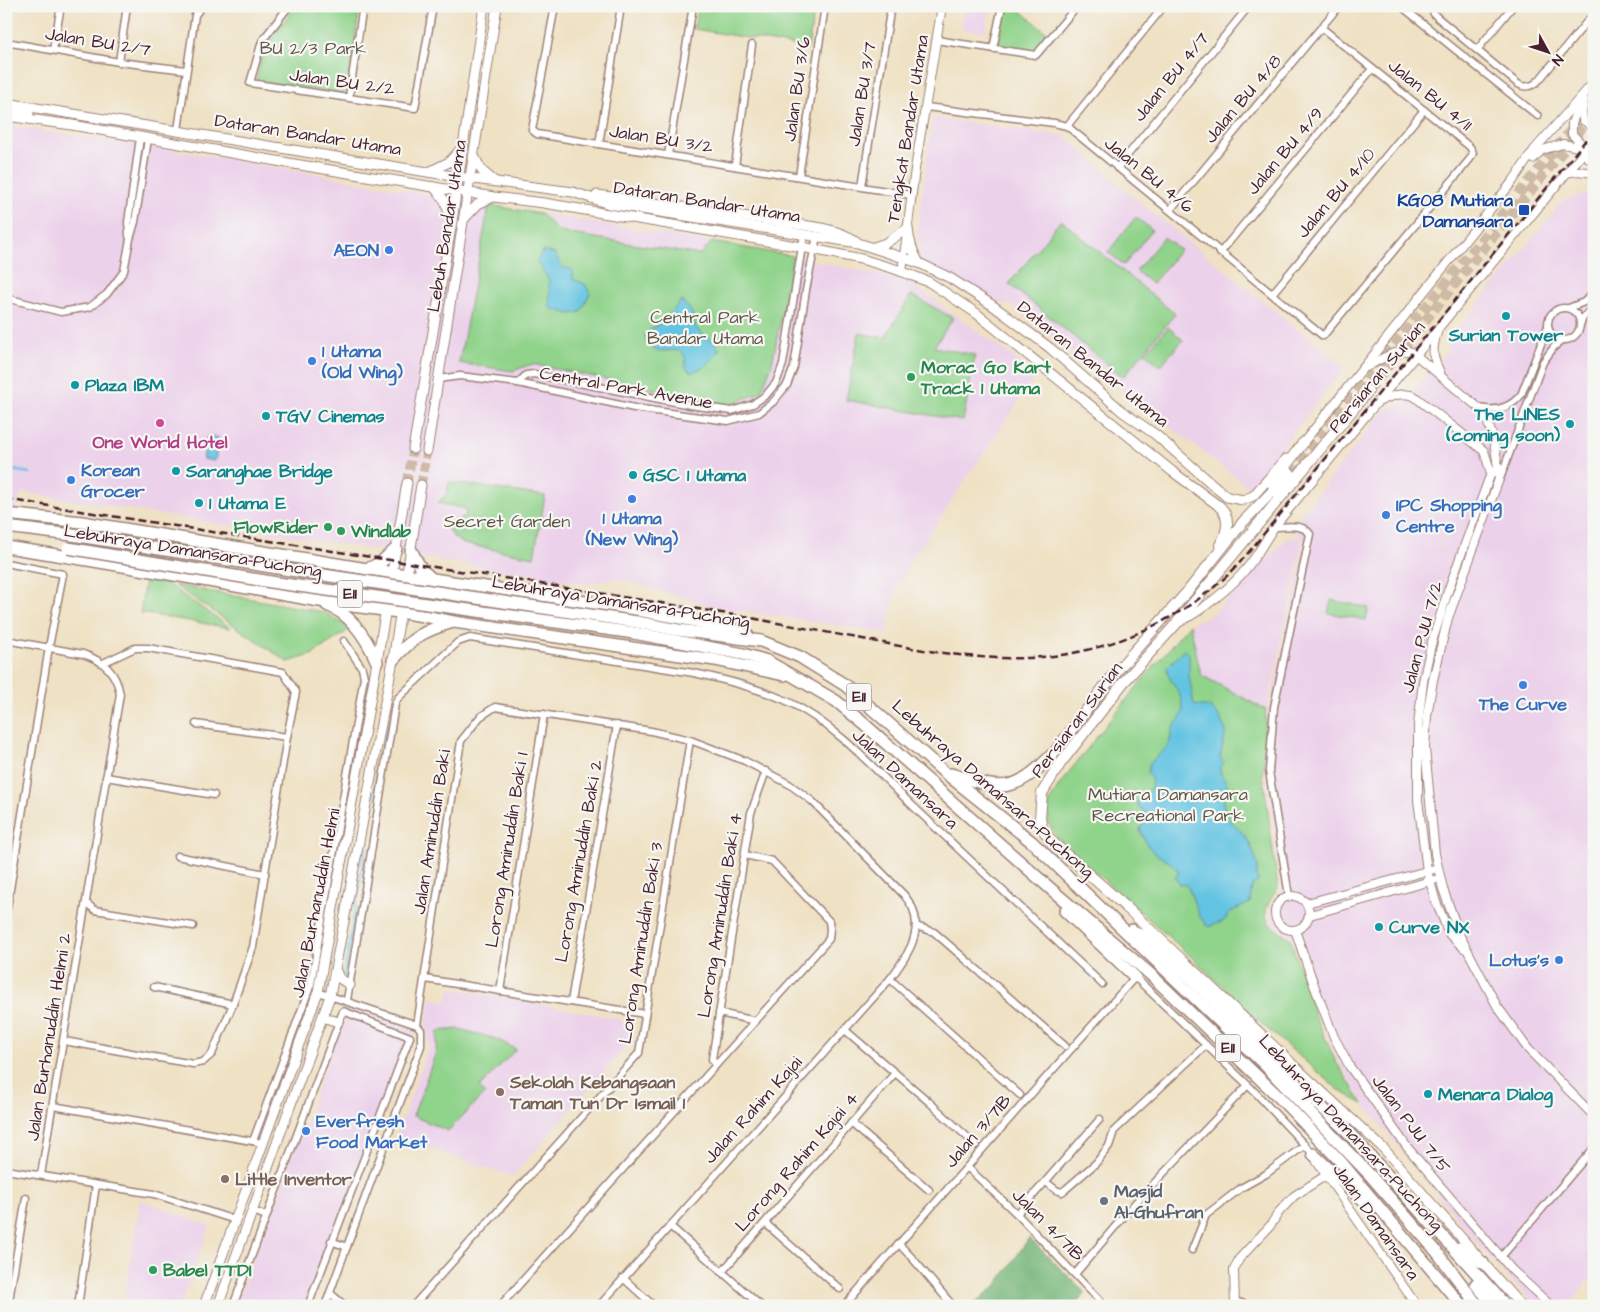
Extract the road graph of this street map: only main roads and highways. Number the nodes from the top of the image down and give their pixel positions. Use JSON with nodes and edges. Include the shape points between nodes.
{"nodes":[{"id":1,"x":484,"y":6,"type":"edge"},
{"id":2,"x":497,"y":6,"type":"edge"},
{"id":3,"x":6,"y":103,"type":"edge"},
{"id":4,"x":6,"y":110,"type":"edge"},
{"id":5,"x":6,"y":116,"type":"edge"},
{"id":6,"x":144,"y":139,"type":"junction"},
{"id":7,"x":463,"y":145,"type":"junction"},
{"id":8,"x":474,"y":156,"type":"junction"},
{"id":9,"x":429,"y":172,"type":"junction"},
{"id":10,"x":458,"y":177,"type":"junction"},
{"id":11,"x":471,"y":179,"type":"junction"},
{"id":12,"x":495,"y":182,"type":"junction"},
{"id":13,"x":434,"y":186,"type":"junction"},
{"id":14,"x":457,"y":190,"type":"junction"},
{"id":15,"x":468,"y":192,"type":"junction"},
{"id":16,"x":573,"y":192,"type":"junction"},
{"id":17,"x":494,"y":197,"type":"junction"},
{"id":18,"x":465,"y":218,"type":"junction"},
{"id":19,"x":452,"y":221,"type":"junction"},
{"id":20,"x":858,"y":243,"type":"junction"},
{"id":21,"x":874,"y":248,"type":"junction"},
{"id":22,"x":919,"y":263,"type":"junction"},
{"id":23,"x":1368,"y":391,"type":"tunnel mouth"},
{"id":24,"x":1303,"y":443,"type":"joint"},
{"id":25,"x":413,"y":449,"type":"tunnel mouth"},
{"id":26,"x":427,"y":451,"type":"tunnel mouth"},
{"id":27,"x":1290,"y":473,"type":"tunnel mouth"},
{"id":28,"x":407,"y":483,"type":"tunnel mouth"},
{"id":29,"x":421,"y":485,"type":"tunnel mouth"},
{"id":30,"x":1218,"y":506,"type":"joint"},
{"id":31,"x":6,"y":514,"type":"edge"},
{"id":32,"x":1243,"y":522,"type":"junction"},
{"id":33,"x":6,"y":527,"type":"edge"},
{"id":34,"x":6,"y":541,"type":"edge"},
{"id":35,"x":6,"y":547,"type":"edge"},
{"id":36,"x":396,"y":548,"type":"junction"},
{"id":37,"x":411,"y":550,"type":"junction"},
{"id":38,"x":311,"y":559,"type":"junction"},
{"id":39,"x":1211,"y":561,"type":"junction"},
{"id":40,"x":366,"y":569,"type":"junction"},
{"id":41,"x":392,"y":572,"type":"junction"},
{"id":42,"x":407,"y":575,"type":"junction"},
{"id":43,"x":434,"y":579,"type":"junction"},
{"id":44,"x":311,"y":600,"type":"junction"},
{"id":45,"x":361,"y":607,"type":"junction"},
{"id":46,"x":386,"y":610,"type":"junction"},
{"id":47,"x":401,"y":612,"type":"junction"},
{"id":48,"x":430,"y":616,"type":"junction"},
{"id":49,"x":454,"y":622,"type":"junction"},
{"id":50,"x":636,"y":627,"type":"junction"},
{"id":51,"x":761,"y":641,"type":"junction"},
{"id":52,"x":393,"y":660,"type":"junction"},
{"id":53,"x":377,"y":662,"type":"junction"},
{"id":54,"x":791,"y":676,"type":"junction"},
{"id":55,"x":1052,"y":755,"type":"joint"},
{"id":56,"x":944,"y":772,"type":"junction"},
{"id":57,"x":1052,"y":890,"type":"junction"},
{"id":58,"x":1115,"y":921,"type":"junction"},
{"id":59,"x":336,"y":971,"type":"junction"},
{"id":60,"x":1135,"y":977,"type":"road end"},
{"id":61,"x":350,"y":985,"type":"road end"},
{"id":62,"x":1232,"y":1007,"type":"joint"},
{"id":63,"x":324,"y":1017,"type":"junction"},
{"id":64,"x":338,"y":1022,"type":"road end"},
{"id":65,"x":1286,"y":1066,"type":"junction"},
{"id":66,"x":1313,"y":1154,"type":"road end"},
{"id":67,"x":1390,"y":1220,"type":"junction"},
{"id":68,"x":1448,"y":1242,"type":"junction"},
{"id":69,"x":1482,"y":1263,"type":"junction"},
{"id":70,"x":204,"y":1306,"type":"edge"},
{"id":71,"x":218,"y":1306,"type":"edge"},
{"id":72,"x":1461,"y":1306,"type":"edge"},
{"id":73,"x":1478,"y":1306,"type":"edge"},
{"id":74,"x":1494,"y":1306,"type":"edge"},
{"id":75,"x":1506,"y":1306,"type":"edge"},
{"id":76,"x":1521,"y":1306,"type":"edge"}],
"edges":[{"from":1,"to":7,"type":"main road","name":"Lebuh Bandar Utama"},
{"from":2,"to":8,"type":"main road","name":"Lebuh Bandar Utama"},
{"from":3,"to":9,"type":"main road","name":"Dataran Bandar Utama"},
{"from":4,"to":6,"type":"main road","via":[[146,133]]},
{"from":5,"to":6,"type":"main road","name":"Dataran Bandar Utama"},
{"from":6,"to":13,"type":"main road","name":"Dataran Bandar Utama"},
{"from":7,"to":9,"type":"main road","via":[[449,162]]},
{"from":7,"to":10,"type":"main road","name":"Lebuh Bandar Utama"},
{"from":8,"to":11,"type":"main road","name":"Lebuh Bandar Utama"},
{"from":8,"to":12,"type":"main road","via":[[482,171]]},
{"from":9,"to":10,"type":"main road","name":"Dataran Bandar Utama"},
{"from":10,"to":11,"type":"main road","name":"Dataran Bandar Utama"},
{"from":10,"to":14,"type":"main road","name":"Lebuh Bandar Utama"},
{"from":11,"to":12,"type":"main road","name":"Dataran Bandar Utama"},
{"from":11,"to":15,"type":"main road","name":"Lebuh Bandar Utama"},
{"from":12,"to":16,"type":"main road","name":"Dataran Bandar Utama"},
{"from":13,"to":14,"type":"main road","name":"Dataran Bandar Utama"},
{"from":13,"to":19,"type":"main road","via":[[445,201]]},
{"from":14,"to":15,"type":"main road","name":"Dataran Bandar Utama"},
{"from":14,"to":19,"type":"main road"},
{"from":15,"to":17,"type":"main road","name":"Dataran Bandar Utama"},
{"from":15,"to":18,"type":"main road","name":"Lebuh Bandar Utama"},
{"from":16,"to":20,"type":"main road","name":"Dataran Bandar Utama","via":[[609,204]]},
{"from":16,"to":20,"type":"main road","via":[[814,228],[845,234]]},
{"from":17,"to":18,"type":"main road","via":[[481,201]]},
{"from":17,"to":30,"type":"main road","name":"Dataran Bandar Utama","via":[[814,249],[861,259],[928,282],[976,313]]},
{"from":18,"to":26,"type":"main road","name":"Lebuh Bandar Utama"},
{"from":19,"to":25,"type":"main road","name":"Lebuh Bandar Utama"},
{"from":20,"to":21,"type":"main road","name":"Dataran Bandar Utama"},
{"from":21,"to":22,"type":"main road","name":"Dataran Bandar Utama"},
{"from":21,"to":22,"type":"main road","via":[[908,228],[909,243]]},
{"from":22,"to":24,"type":"main road","name":"Dataran Bandar Utama","via":[[992,305],[1050,348],[1228,497],[1243,500],[1253,496]]},
{"from":23,"to":62,"type":"main road","name":"Persiaran Surian","via":[[1176,624],[1123,683],[1060,764],[1042,793],[1042,828],[1052,842]]},
{"from":24,"to":32,"type":"main road"},
{"from":27,"to":32,"type":"main road","name":"Persiaran Surian"},
{"from":28,"to":36,"type":"main road"},
{"from":29,"to":37,"type":"main road"},
{"from":30,"to":39,"type":"main road","via":[[1226,514],[1227,525]]},
{"from":31,"to":38,"type":"highway","via":[[82,522]]},
{"from":32,"to":39,"type":"main road","name":"Persiaran Surian"},
{"from":33,"to":50,"type":"highway","name":"Lebuhraya Damansara–Puchong","number":"E11","bridge":true},
{"from":34,"to":50,"type":"highway","name":"Lebuhraya Damansara–Puchong","number":"E11","bridge":true,"via":[[68,548],[277,583]]},
{"from":35,"to":44,"type":"highway","via":[[107,562]]},
{"from":36,"to":40,"type":"highway","via":[[380,563]]},
{"from":36,"to":41,"type":"main road"},
{"from":37,"to":42,"type":"main road"},
{"from":37,"to":43,"type":"highway","via":[[421,569]]},
{"from":38,"to":40,"type":"highway"},
{"from":38,"to":45,"type":"highway","via":[[368,573],[372,578],[373,592],[370,601]]},
{"from":39,"to":55,"type":"main road","name":"Persiaran Surian","via":[[1114,674]]},
{"from":40,"to":41,"type":"highway"},
{"from":41,"to":42,"type":"highway"},
{"from":41,"to":46,"type":"main road"},
{"from":42,"to":43,"type":"highway"},
{"from":42,"to":47,"type":"main road"},
{"from":43,"to":48,"type":"highway","via":[[419,598],[422,612]]},
{"from":43,"to":51,"type":"highway","via":[[728,627]]},
{"from":44,"to":45,"type":"highway"},
{"from":44,"to":53,"type":"highway","via":[[336,608],[350,621]]},
{"from":45,"to":46,"type":"highway"},
{"from":46,"to":47,"type":"highway"},
{"from":46,"to":53,"type":"main road","name":"Jalan Burhanuddin Helmi"},
{"from":47,"to":48,"type":"highway"},
{"from":47,"to":52,"type":"main road","name":"Jalan Burhanuddin Helmi"},
{"from":48,"to":49,"type":"highway"},
{"from":49,"to":52,"type":"highway","via":[[418,635]]},
{"from":49,"to":54,"type":"highway","via":[[715,660]]},
{"from":50,"to":51,"type":"highway","name":"Lebuhraya Damansara–Puchong","number":"E11"},
{"from":50,"to":54,"type":"highway","name":"Lebuhraya Damansara–Puchong","number":"E11","via":[[767,661]]},
{"from":51,"to":56,"type":"highway","name":"Lebuhraya Damansara–Puchong","number":"E11","via":[[800,657],[845,685]]},
{"from":52,"to":59,"type":"main road","name":"Jalan Burhanuddin Helmi"},
{"from":53,"to":70,"type":"main road","name":"Jalan Burhanuddin Helmi","via":[[318,992]]},
{"from":54,"to":57,"type":"highway","name":"Lebuhraya Damansara–Puchong","number":"E11","via":[[836,701],[863,723]]},
{"from":55,"to":56,"type":"highway","via":[[1020,782],[1005,786],[988,785]]},
{"from":56,"to":58,"type":"highway","name":"Lebuhraya Damansara–Puchong","number":"E11","via":[[1032,842]]},
{"from":57,"to":60,"type":"highway","via":[[1065,910]]},
{"from":57,"to":67,"type":"highway","name":"Lebuhraya Damansara–Puchong","number":"E11","via":[[1150,974],[1281,1099]]},
{"from":58,"to":65,"type":"highway","via":[[1146,938]]},
{"from":58,"to":73,"type":"highway","name":"Lebuhraya Damansara–Puchong","number":"E11","via":[[1265,1065],[1369,1174],[1437,1252]]},
{"from":59,"to":61,"type":"main road","via":[[339,978]]},
{"from":59,"to":63,"type":"main road","name":"Jalan Burhanuddin Helmi"},
{"from":62,"to":65,"type":"highway"},
{"from":63,"to":64,"type":"main road"},
{"from":63,"to":71,"type":"main road","name":"Jalan Burhanuddin Helmi"},
{"from":65,"to":68,"type":"highway"},
{"from":65,"to":69,"type":"main road","via":[[1384,1149]]},
{"from":66,"to":67,"type":"highway"},
{"from":67,"to":72,"type":"highway","name":"Lebuhraya Damansara–Puchong","number":"E11"},
{"from":68,"to":69,"type":"highway"},
{"from":68,"to":74,"type":"highway","via":[[1459,1263]]},
{"from":68,"to":75,"type":"highway"},
{"from":69,"to":76,"type":"main road"}]}
